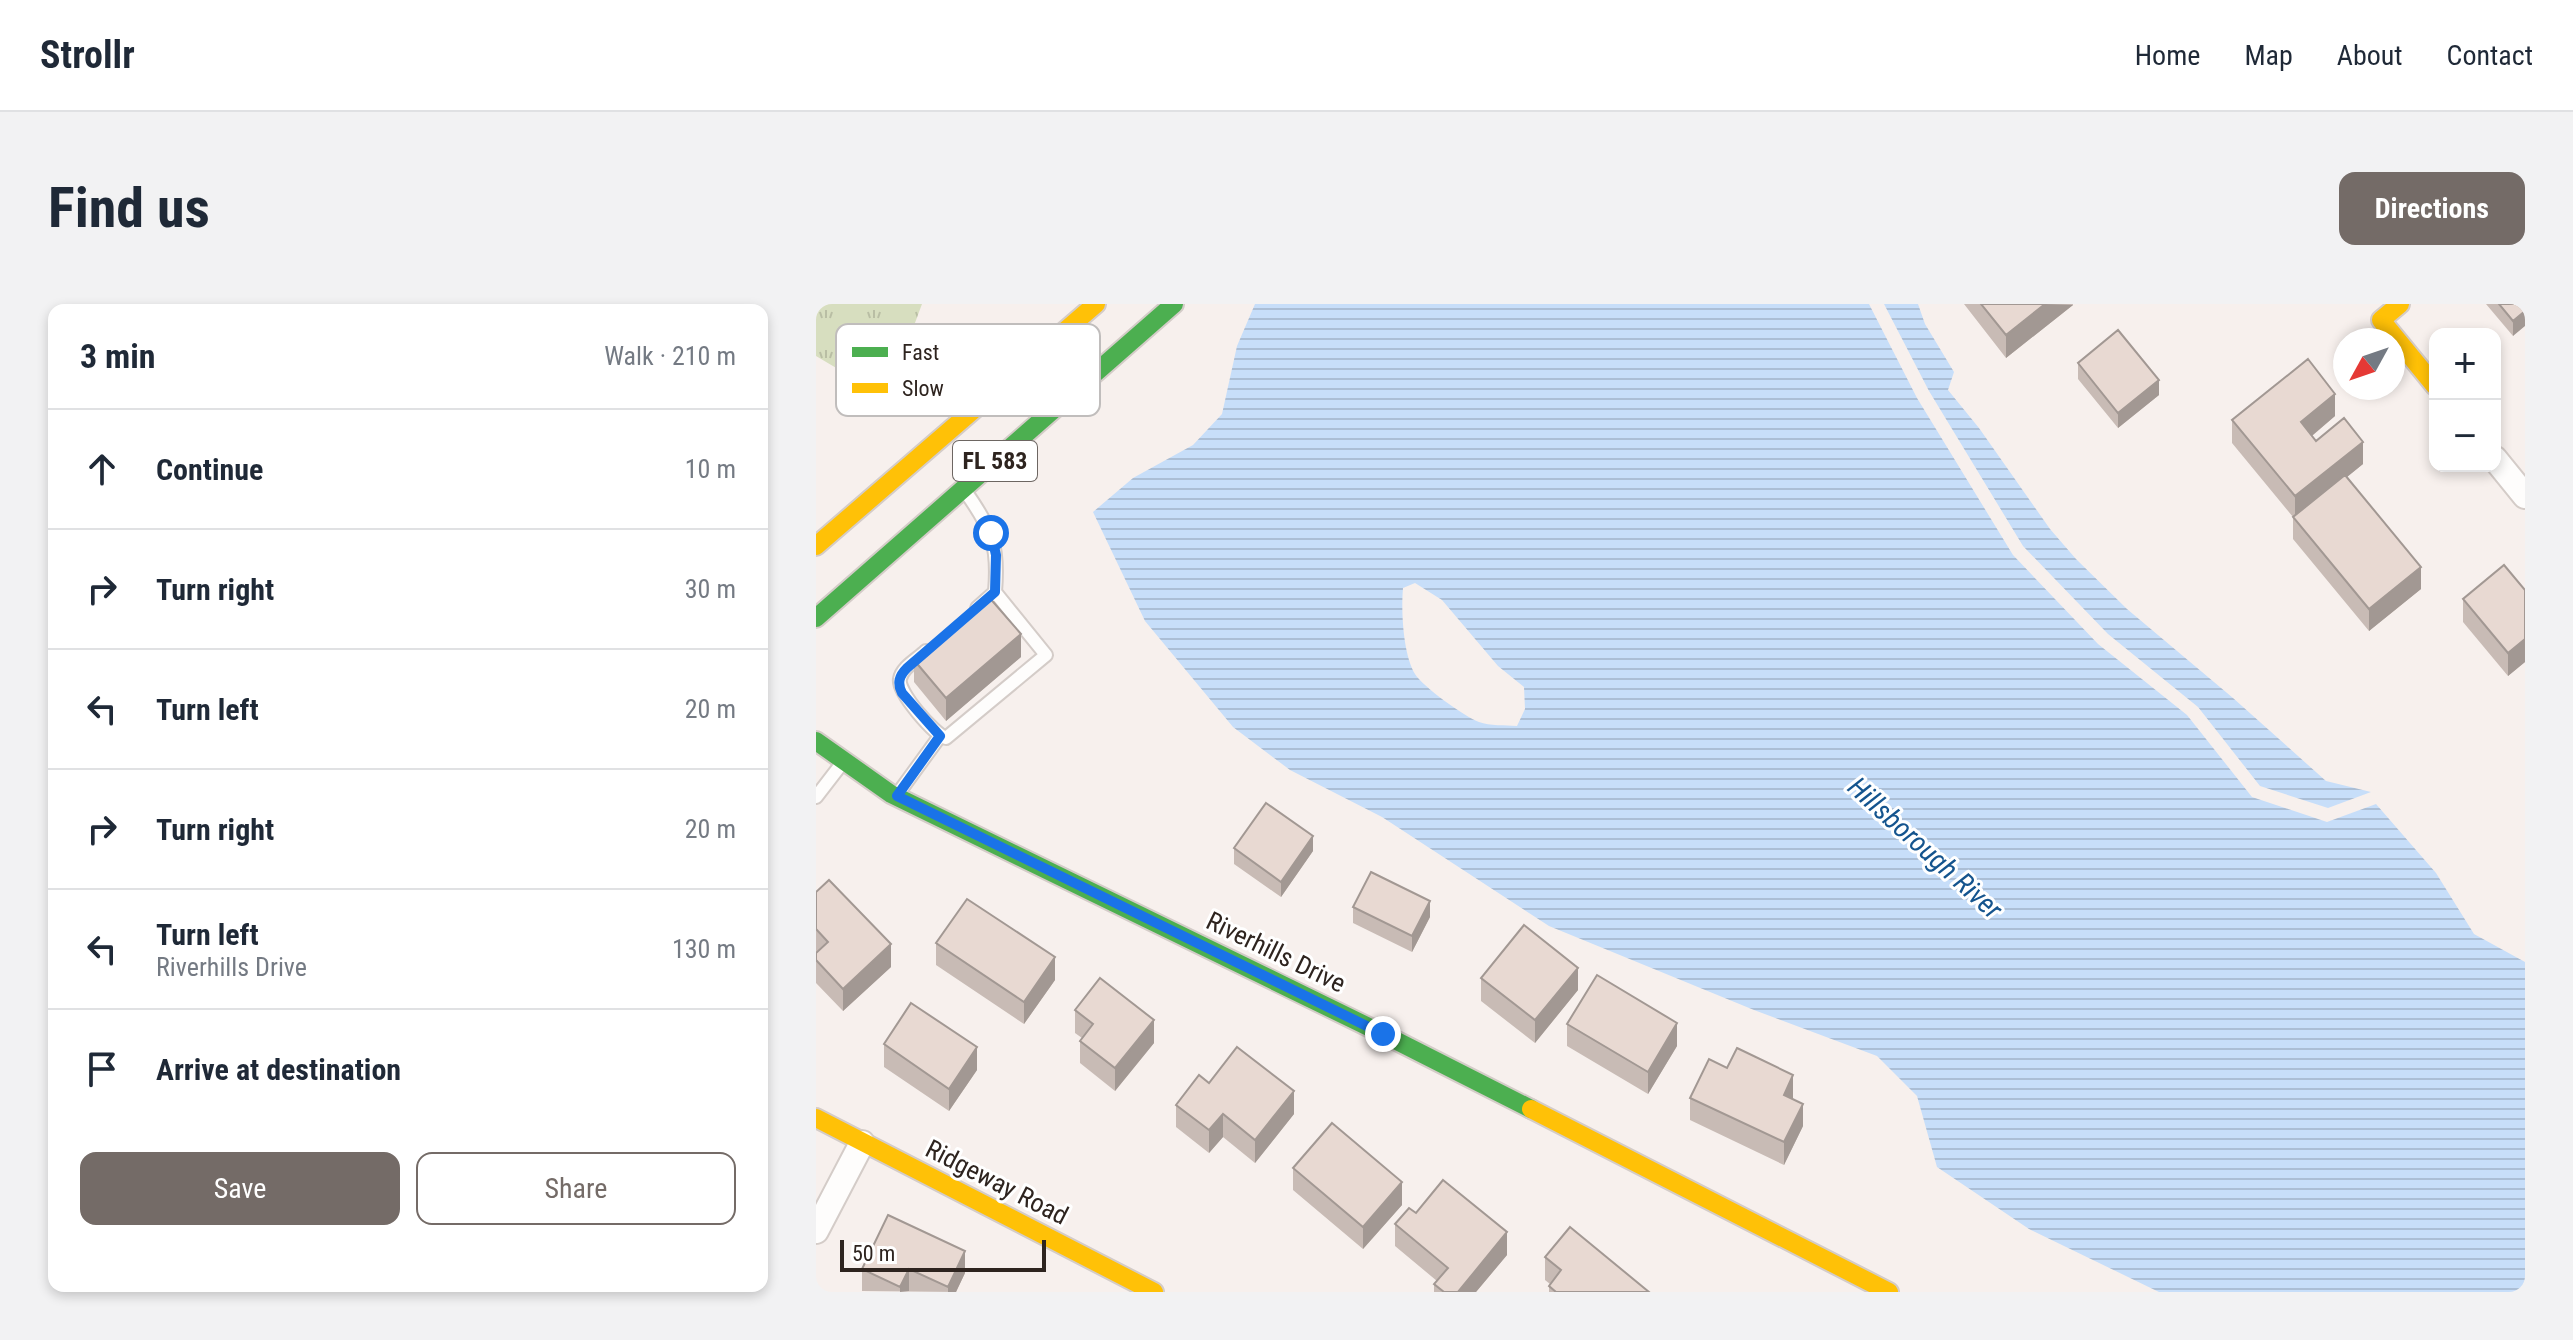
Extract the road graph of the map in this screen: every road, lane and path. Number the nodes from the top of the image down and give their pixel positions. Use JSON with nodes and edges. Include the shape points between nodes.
{"nodes":[{"id":1,"x":1096,"y":304,"type":"edge"},
{"id":2,"x":1174,"y":304,"type":"edge"},
{"id":3,"x":2400,"y":304,"type":"edge"},
{"id":4,"x":1073,"y":324,"type":"edge"},
{"id":5,"x":1100,"y":369,"type":"edge"},
{"id":6,"x":2429,"y":379,"type":"edge"},
{"id":7,"x":966,"y":416,"type":"edge"},
{"id":8,"x":1046,"y":416,"type":"edge"},
{"id":9,"x":2501,"y":466,"type":"edge"},
{"id":10,"x":963,"y":488,"type":"junction"},
{"id":11,"x":2525,"y":496,"type":"edge"},
{"id":12,"x":816,"y":546,"type":"edge"},
{"id":13,"x":995,"y":592,"type":"junction"},
{"id":14,"x":816,"y":618,"type":"edge"},
{"id":15,"x":962,"y":621,"type":"edge"},
{"id":16,"x":940,"y":640,"type":"edge"},
{"id":17,"x":940,"y":736,"type":"junction"},
{"id":18,"x":816,"y":741,"type":"edge"},
{"id":19,"x":844,"y":760,"type":"junction"},
{"id":20,"x":897,"y":796,"type":"junction"},
{"id":21,"x":816,"y":797,"type":"edge"},
{"id":22,"x":816,"y":1118,"type":"edge"},
{"id":23,"x":862,"y":1143,"type":"junction"},
{"id":24,"x":816,"y":1231,"type":"edge"},
{"id":25,"x":1154,"y":1292,"type":"edge"},
{"id":26,"x":1889,"y":1292,"type":"edge"}],
"edges":[{"from":1,"to":4,"type":"street","number":"FL 583"},
{"from":2,"to":5,"type":"street","number":"FL 583"},
{"from":3,"to":6,"type":"street","via":[[2381,320]]},
{"from":7,"to":12,"type":"street","number":"FL 583"},
{"from":8,"to":10,"type":"street","number":"FL 583"},
{"from":9,"to":11,"type":"street"},
{"from":10,"to":13,"type":"lane","via":[[991,533]]},
{"from":10,"to":14,"type":"street","number":"FL 583"},
{"from":13,"to":15,"type":"lane"},
{"from":13,"to":17,"type":"lane","via":[[1046,655],[950,737]]},
{"from":16,"to":17,"type":"lane","via":[[902,673],[899,685]]},
{"from":17,"to":20,"type":"lane"},
{"from":18,"to":19,"type":"street","name":"Riverhills Drive"},
{"from":19,"to":20,"type":"street","name":"Riverhills Drive"},
{"from":19,"to":21,"type":"lane"},
{"from":20,"to":26,"type":"street","name":"Riverhills Drive","via":[[1383,1034]]},
{"from":22,"to":23,"type":"street","name":"Ridgeway Road"},
{"from":23,"to":24,"type":"street"},
{"from":23,"to":25,"type":"street","name":"Ridgeway Road"}]}
